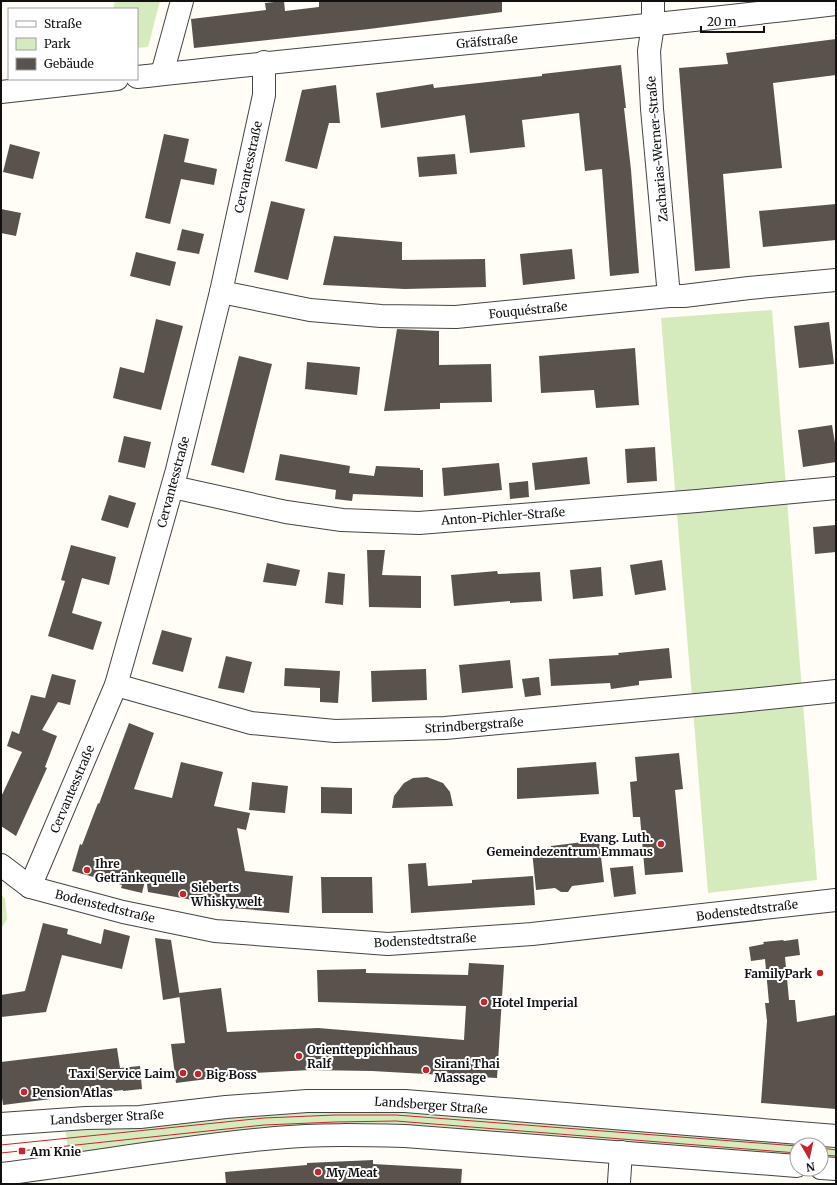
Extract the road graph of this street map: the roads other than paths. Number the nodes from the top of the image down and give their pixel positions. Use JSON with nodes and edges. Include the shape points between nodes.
{"nodes":[{"id":1,"x":182,"y":1,"type":"edge"},
{"id":2,"x":653,"y":1,"type":"edge"},
{"id":3,"x":836,"y":4,"type":"edge"},
{"id":4,"x":653,"y":25,"type":"junction"},
{"id":5,"x":264,"y":62,"type":"junction"},
{"id":6,"x":162,"y":74,"type":"junction"},
{"id":7,"x":138,"y":77,"type":"edge"},
{"id":8,"x":108,"y":80,"type":"edge"},
{"id":9,"x":1,"y":92,"type":"edge"},
{"id":10,"x":836,"y":280,"type":"edge"},
{"id":11,"x":221,"y":292,"type":"junction"},
{"id":12,"x":669,"y":296,"type":"junction"},
{"id":13,"x":173,"y":487,"type":"junction"},
{"id":14,"x":836,"y":488,"type":"edge"},
{"id":15,"x":116,"y":685,"type":"junction"},
{"id":16,"x":836,"y":691,"type":"edge"},
{"id":17,"x":1,"y":865,"type":"edge"},
{"id":18,"x":30,"y":887,"type":"junction"},
{"id":19,"x":836,"y":900,"type":"edge"},
{"id":20,"x":1,"y":1124,"type":"edge"},
{"id":21,"x":836,"y":1136,"type":"edge"},
{"id":22,"x":622,"y":1152,"type":"junction"},
{"id":23,"x":789,"y":1165,"type":"edge"},
{"id":24,"x":1,"y":1174,"type":"edge"},
{"id":25,"x":619,"y":1182,"type":"dead end"}],
"edges":[{"from":1,"to":6,"type":"street"},
{"from":2,"to":4,"type":"street","name":"Zacharias-Werner-Straße"},
{"from":3,"to":4,"type":"street","name":"Gräfstraße"},
{"from":4,"to":5,"type":"street","name":"Gräfstraße"},
{"from":4,"to":12,"type":"street","name":"Zacharias-Werner-Straße","via":[[649,51],[652,109]]},
{"from":5,"to":6,"type":"street","name":"Gräfstraße"},
{"from":5,"to":11,"type":"street","name":"Cervantesstraße","via":[[264,95]]},
{"from":6,"to":7,"type":"street","name":"Gräfstraße"},
{"from":8,"to":9,"type":"street"},
{"from":10,"to":12,"type":"street","name":"Fouquéstraße"},
{"from":11,"to":12,"type":"street","name":"Fouquéstraße","via":[[310,310],[381,316],[456,317]]},
{"from":11,"to":13,"type":"street","name":"Cervantesstraße"},
{"from":13,"to":14,"type":"street","name":"Anton-Pichler-Straße","via":[[286,512],[342,520],[419,522]]},
{"from":13,"to":15,"type":"street","name":"Cervantesstraße"},
{"from":15,"to":16,"type":"street","name":"Strindbergstraße","via":[[251,723],[335,731],[445,728]]},
{"from":15,"to":18,"type":"street","name":"Cervantesstraße"},
{"from":17,"to":18,"type":"street","name":"Bodenstedtstraße"},
{"from":18,"to":19,"type":"street","name":"Bodenstedtstraße","via":[[123,912],[215,931],[388,944],[532,934]]},
{"from":20,"to":21,"type":"street","name":"Landsberger Straße","via":[[140,1117],[307,1101],[405,1101]]},
{"from":22,"to":23,"type":"street"},
{"from":22,"to":24,"type":"street","via":[[405,1136],[341,1135],[200,1145]]},
{"from":22,"to":25,"type":"street"}]}
